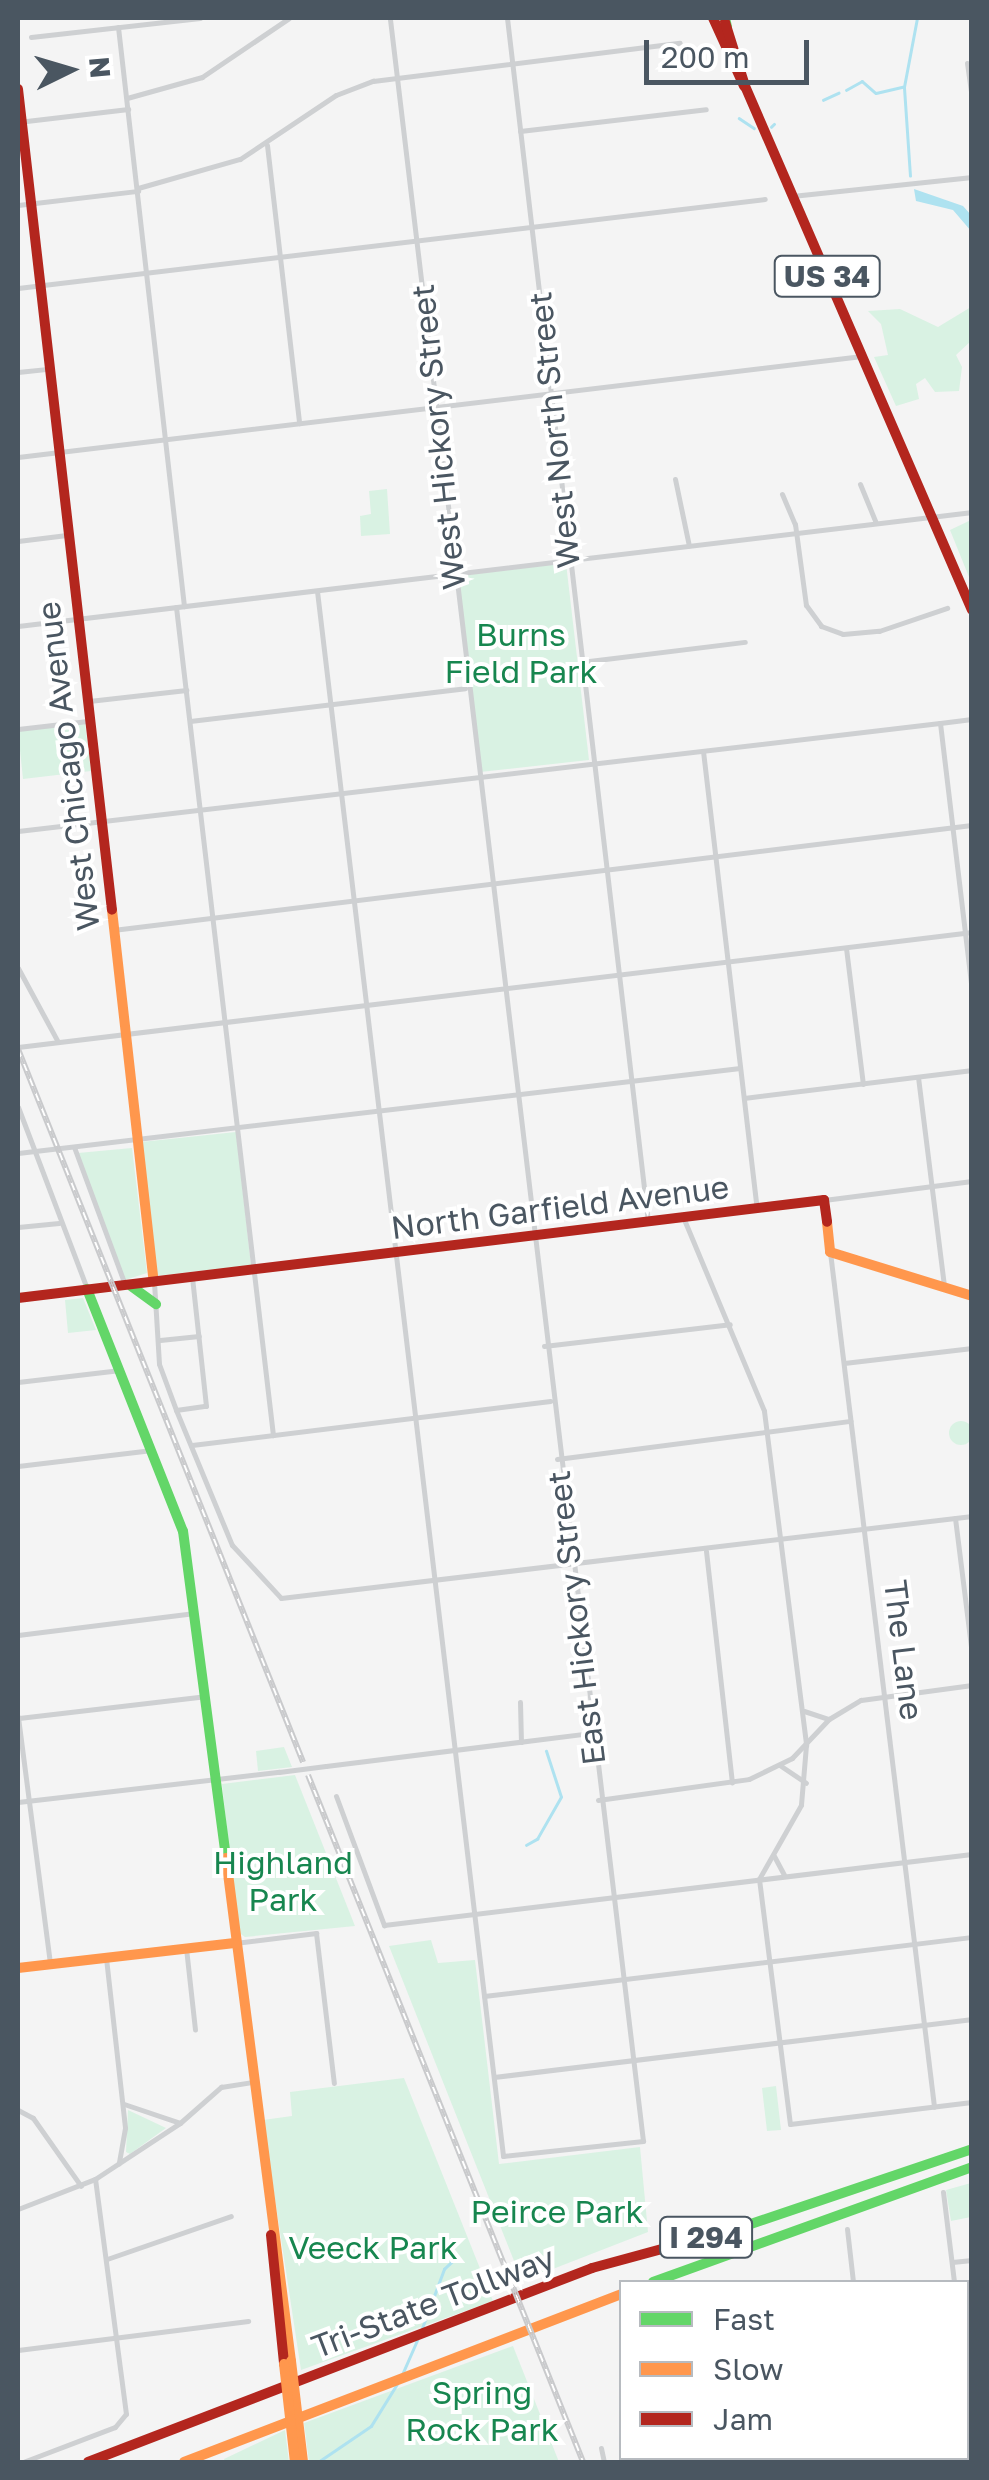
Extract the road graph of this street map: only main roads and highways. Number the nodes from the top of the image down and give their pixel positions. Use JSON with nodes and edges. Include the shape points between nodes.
{"nodes":[{"id":1,"x":713,"y":18,"type":"edge"},
{"id":2,"x":725,"y":21,"type":"edge"},
{"id":3,"x":745,"y":86,"type":"junction"},
{"id":4,"x":18,"y":89,"type":"edge"},
{"id":5,"x":19,"y":122,"type":"edge"},
{"id":6,"x":24,"y":204,"type":"edge"},
{"id":7,"x":972,"y":610,"type":"edge"},
{"id":8,"x":824,"y":1200,"type":"joint"},
{"id":9,"x":154,"y":1282,"type":"junction"},
{"id":10,"x":124,"y":1285,"type":"junction"},
{"id":11,"x":87,"y":1290,"type":"junction"},
{"id":12,"x":972,"y":1296,"type":"edge"},
{"id":13,"x":18,"y":1298,"type":"edge"},
{"id":14,"x":156,"y":1304,"type":"road end"},
{"id":15,"x":236,"y":1943,"type":"junction"},
{"id":16,"x":18,"y":1968,"type":"edge"},
{"id":17,"x":972,"y":2149,"type":"edge"},
{"id":18,"x":972,"y":2168,"type":"edge"},
{"id":19,"x":659,"y":2280,"type":"edge"},
{"id":20,"x":619,"y":2295,"type":"edge"},
{"id":21,"x":287,"y":2363,"type":"junction"},
{"id":22,"x":88,"y":2462,"type":"edge"},
{"id":23,"x":184,"y":2462,"type":"edge"},
{"id":24,"x":296,"y":2462,"type":"edge"},
{"id":25,"x":303,"y":2462,"type":"edge"}],
"edges":[{"from":1,"to":3,"type":"main road","number":"US 34"},
{"from":2,"to":3,"type":"main road","number":"US 34"},
{"from":3,"to":7,"type":"main road","number":"US 34"},
{"from":4,"to":5,"type":"main road","name":"West Chicago Avenue"},
{"from":5,"to":6,"type":"main road","name":"West Chicago Avenue"},
{"from":6,"to":9,"type":"main road","name":"West Chicago Avenue","via":[[39,286]]},
{"from":8,"to":9,"type":"main road","name":"North Garfield Avenue"},
{"from":8,"to":12,"type":"main road","name":"The Lane","via":[[830,1252]]},
{"from":9,"to":10,"type":"main road","name":"North Garfield Avenue"},
{"from":10,"to":11,"type":"main road","name":"North Garfield Avenue"},
{"from":10,"to":14,"type":"main road","via":[[144,1290]]},
{"from":11,"to":13,"type":"main road","name":"North Garfield Avenue"},
{"from":11,"to":15,"type":"main road","via":[[184,1530]]},
{"from":15,"to":16,"type":"main road"},
{"from":15,"to":21,"type":"main road"},
{"from":17,"to":22,"type":"main road","name":"Tri-State Tollway","number":"I 294","via":[[722,2234],[628,2256]]},
{"from":18,"to":19,"type":"main road","number":"I 294"},
{"from":20,"to":23,"type":"main road","name":"Tri-State Tollway"},
{"from":21,"to":24,"type":"main road","bridge":true},
{"from":21,"to":25,"type":"main road","bridge":true}]}
